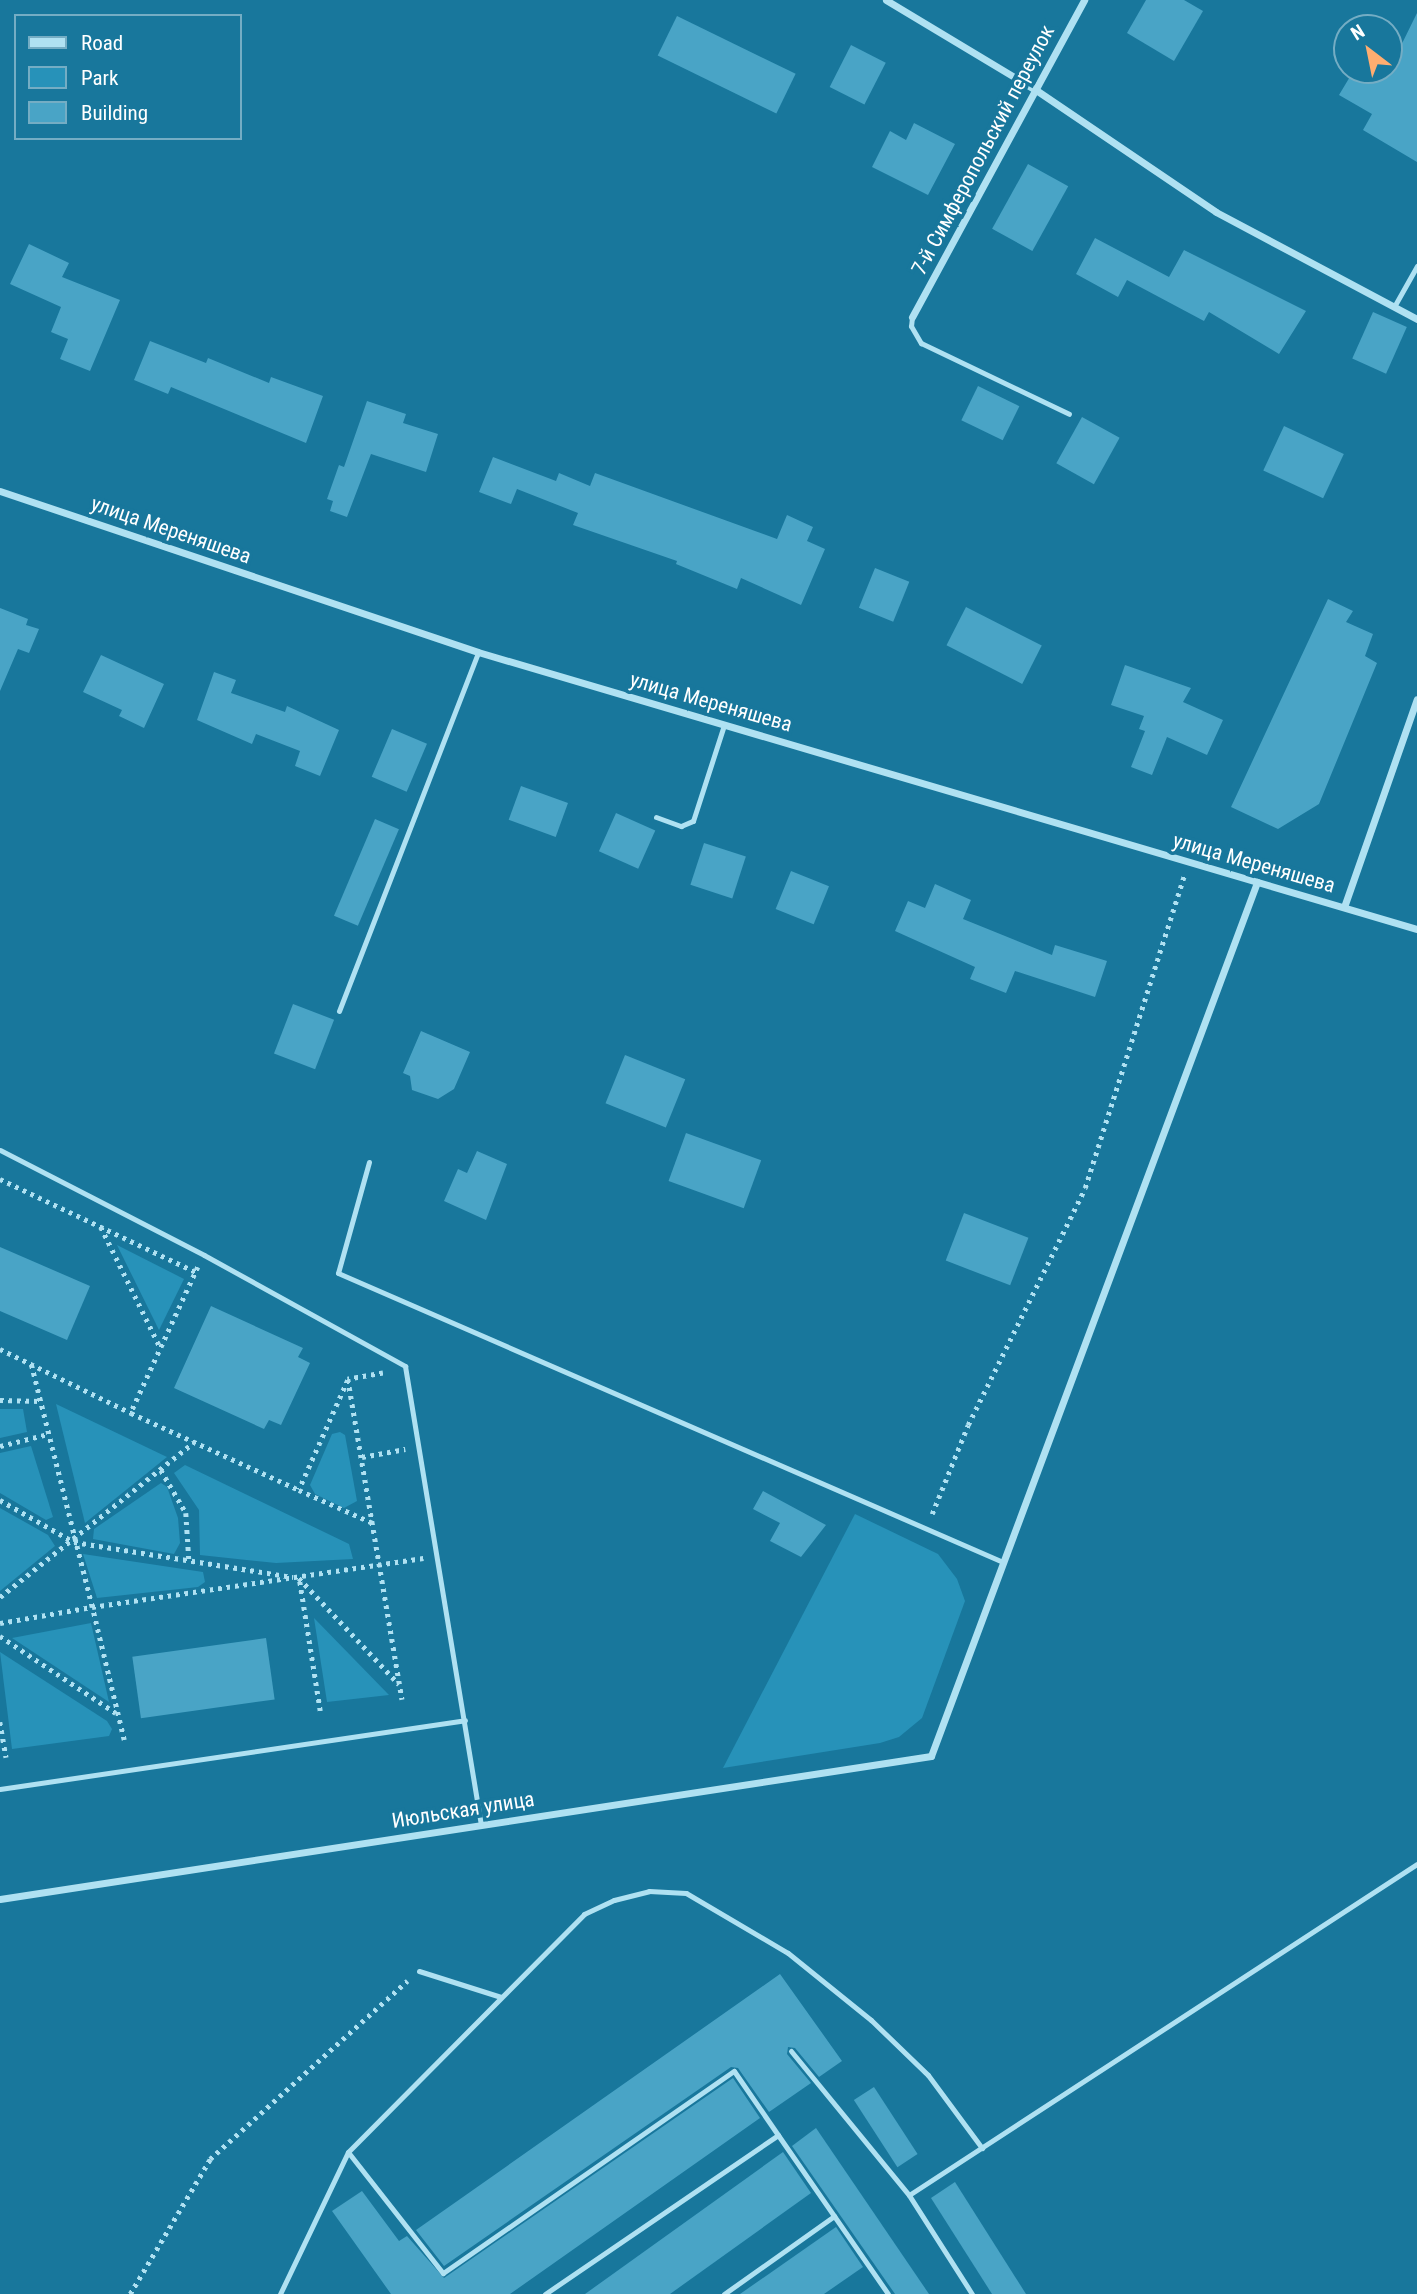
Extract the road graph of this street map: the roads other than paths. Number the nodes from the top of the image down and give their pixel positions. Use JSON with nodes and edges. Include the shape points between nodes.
{"nodes":[{"id":1,"x":886,"y":0,"type":"edge"},
{"id":2,"x":1084,"y":0,"type":"edge"},
{"id":3,"x":1036,"y":90,"type":"junction"},
{"id":4,"x":1417,"y":266,"type":"edge"},
{"id":5,"x":1395,"y":305,"type":"junction"},
{"id":6,"x":912,"y":317,"type":"joint"},
{"id":7,"x":1417,"y":318,"type":"edge"},
{"id":8,"x":1069,"y":414,"type":"dead end"},
{"id":9,"x":0,"y":491,"type":"edge"},
{"id":10,"x":478,"y":652,"type":"junction"},
{"id":11,"x":1417,"y":699,"type":"edge"},
{"id":12,"x":724,"y":724,"type":"junction"},
{"id":13,"x":656,"y":817,"type":"dead end"},
{"id":14,"x":1257,"y":882,"type":"junction"},
{"id":15,"x":1344,"y":907,"type":"junction"},
{"id":16,"x":1417,"y":929,"type":"edge"},
{"id":17,"x":339,"y":1011,"type":"dead end"},
{"id":18,"x":0,"y":1150,"type":"edge"},
{"id":19,"x":369,"y":1162,"type":"dead end"},
{"id":20,"x":1003,"y":1562,"type":"junction"},
{"id":21,"x":465,"y":1720,"type":"junction"},
{"id":22,"x":0,"y":1789,"type":"edge"},
{"id":23,"x":481,"y":1825,"type":"junction"},
{"id":24,"x":1417,"y":1864,"type":"edge"},
{"id":25,"x":0,"y":1899,"type":"edge"},
{"id":26,"x":419,"y":1971,"type":"road end"},
{"id":27,"x":501,"y":1997,"type":"junction"},
{"id":28,"x":791,"y":2050,"type":"dead end"},
{"id":29,"x":778,"y":2135,"type":"junction"},
{"id":30,"x":982,"y":2148,"type":"junction"},
{"id":31,"x":348,"y":2152,"type":"junction"},
{"id":32,"x":909,"y":2195,"type":"junction"},
{"id":33,"x":834,"y":2216,"type":"junction"},
{"id":34,"x":885,"y":2293,"type":"edge"},
{"id":35,"x":280,"y":2294,"type":"edge"},
{"id":36,"x":545,"y":2294,"type":"edge"},
{"id":37,"x":724,"y":2294,"type":"edge"},
{"id":38,"x":972,"y":2294,"type":"edge"}],
"edges":[{"from":1,"to":3,"type":"street"},
{"from":2,"to":3,"type":"street","name":"7-й Симферопольский переулок"},
{"from":3,"to":5,"type":"street","via":[[1216,212]]},
{"from":3,"to":6,"type":"street","name":"7-й Симферопольский переулок"},
{"from":4,"to":5,"type":"lane"},
{"from":5,"to":7,"type":"street"},
{"from":6,"to":8,"type":"lane","via":[[911,326],[921,343]]},
{"from":9,"to":10,"type":"street","name":"улица Мереняшева"},
{"from":10,"to":12,"type":"street","name":"улица Мереняшева"},
{"from":10,"to":17,"type":"lane"},
{"from":11,"to":15,"type":"street"},
{"from":12,"to":13,"type":"lane","via":[[693,821],[681,826]]},
{"from":12,"to":14,"type":"street","name":"улица Мереняшева"},
{"from":14,"to":15,"type":"street","name":"улица Мереняшева"},
{"from":14,"to":20,"type":"street"},
{"from":15,"to":16,"type":"street","name":"улица Мереняшева"},
{"from":18,"to":21,"type":"lane","via":[[400,1359],[407,1369],[422,1446]]},
{"from":19,"to":20,"type":"lane","via":[[338,1273]]},
{"from":20,"to":23,"type":"street","name":"Июльская улица","via":[[931,1756]]},
{"from":21,"to":22,"type":"lane"},
{"from":21,"to":23,"type":"lane"},
{"from":23,"to":25,"type":"street","name":"Июльская улица"},
{"from":24,"to":30,"type":"lane"},
{"from":26,"to":27,"type":"lane"},
{"from":27,"to":30,"type":"lane","via":[[584,1914],[649,1891],[686,1893],[788,1953],[871,2020],[928,2075]]},
{"from":27,"to":31,"type":"lane"},
{"from":28,"to":32,"type":"lane"},
{"from":29,"to":31,"type":"lane","via":[[734,2071],[443,2273]]},
{"from":29,"to":33,"type":"lane"},
{"from":29,"to":36,"type":"lane"},
{"from":30,"to":32,"type":"lane"},
{"from":31,"to":35,"type":"lane"},
{"from":32,"to":38,"type":"lane"},
{"from":33,"to":34,"type":"lane"},
{"from":33,"to":37,"type":"lane"}]}
